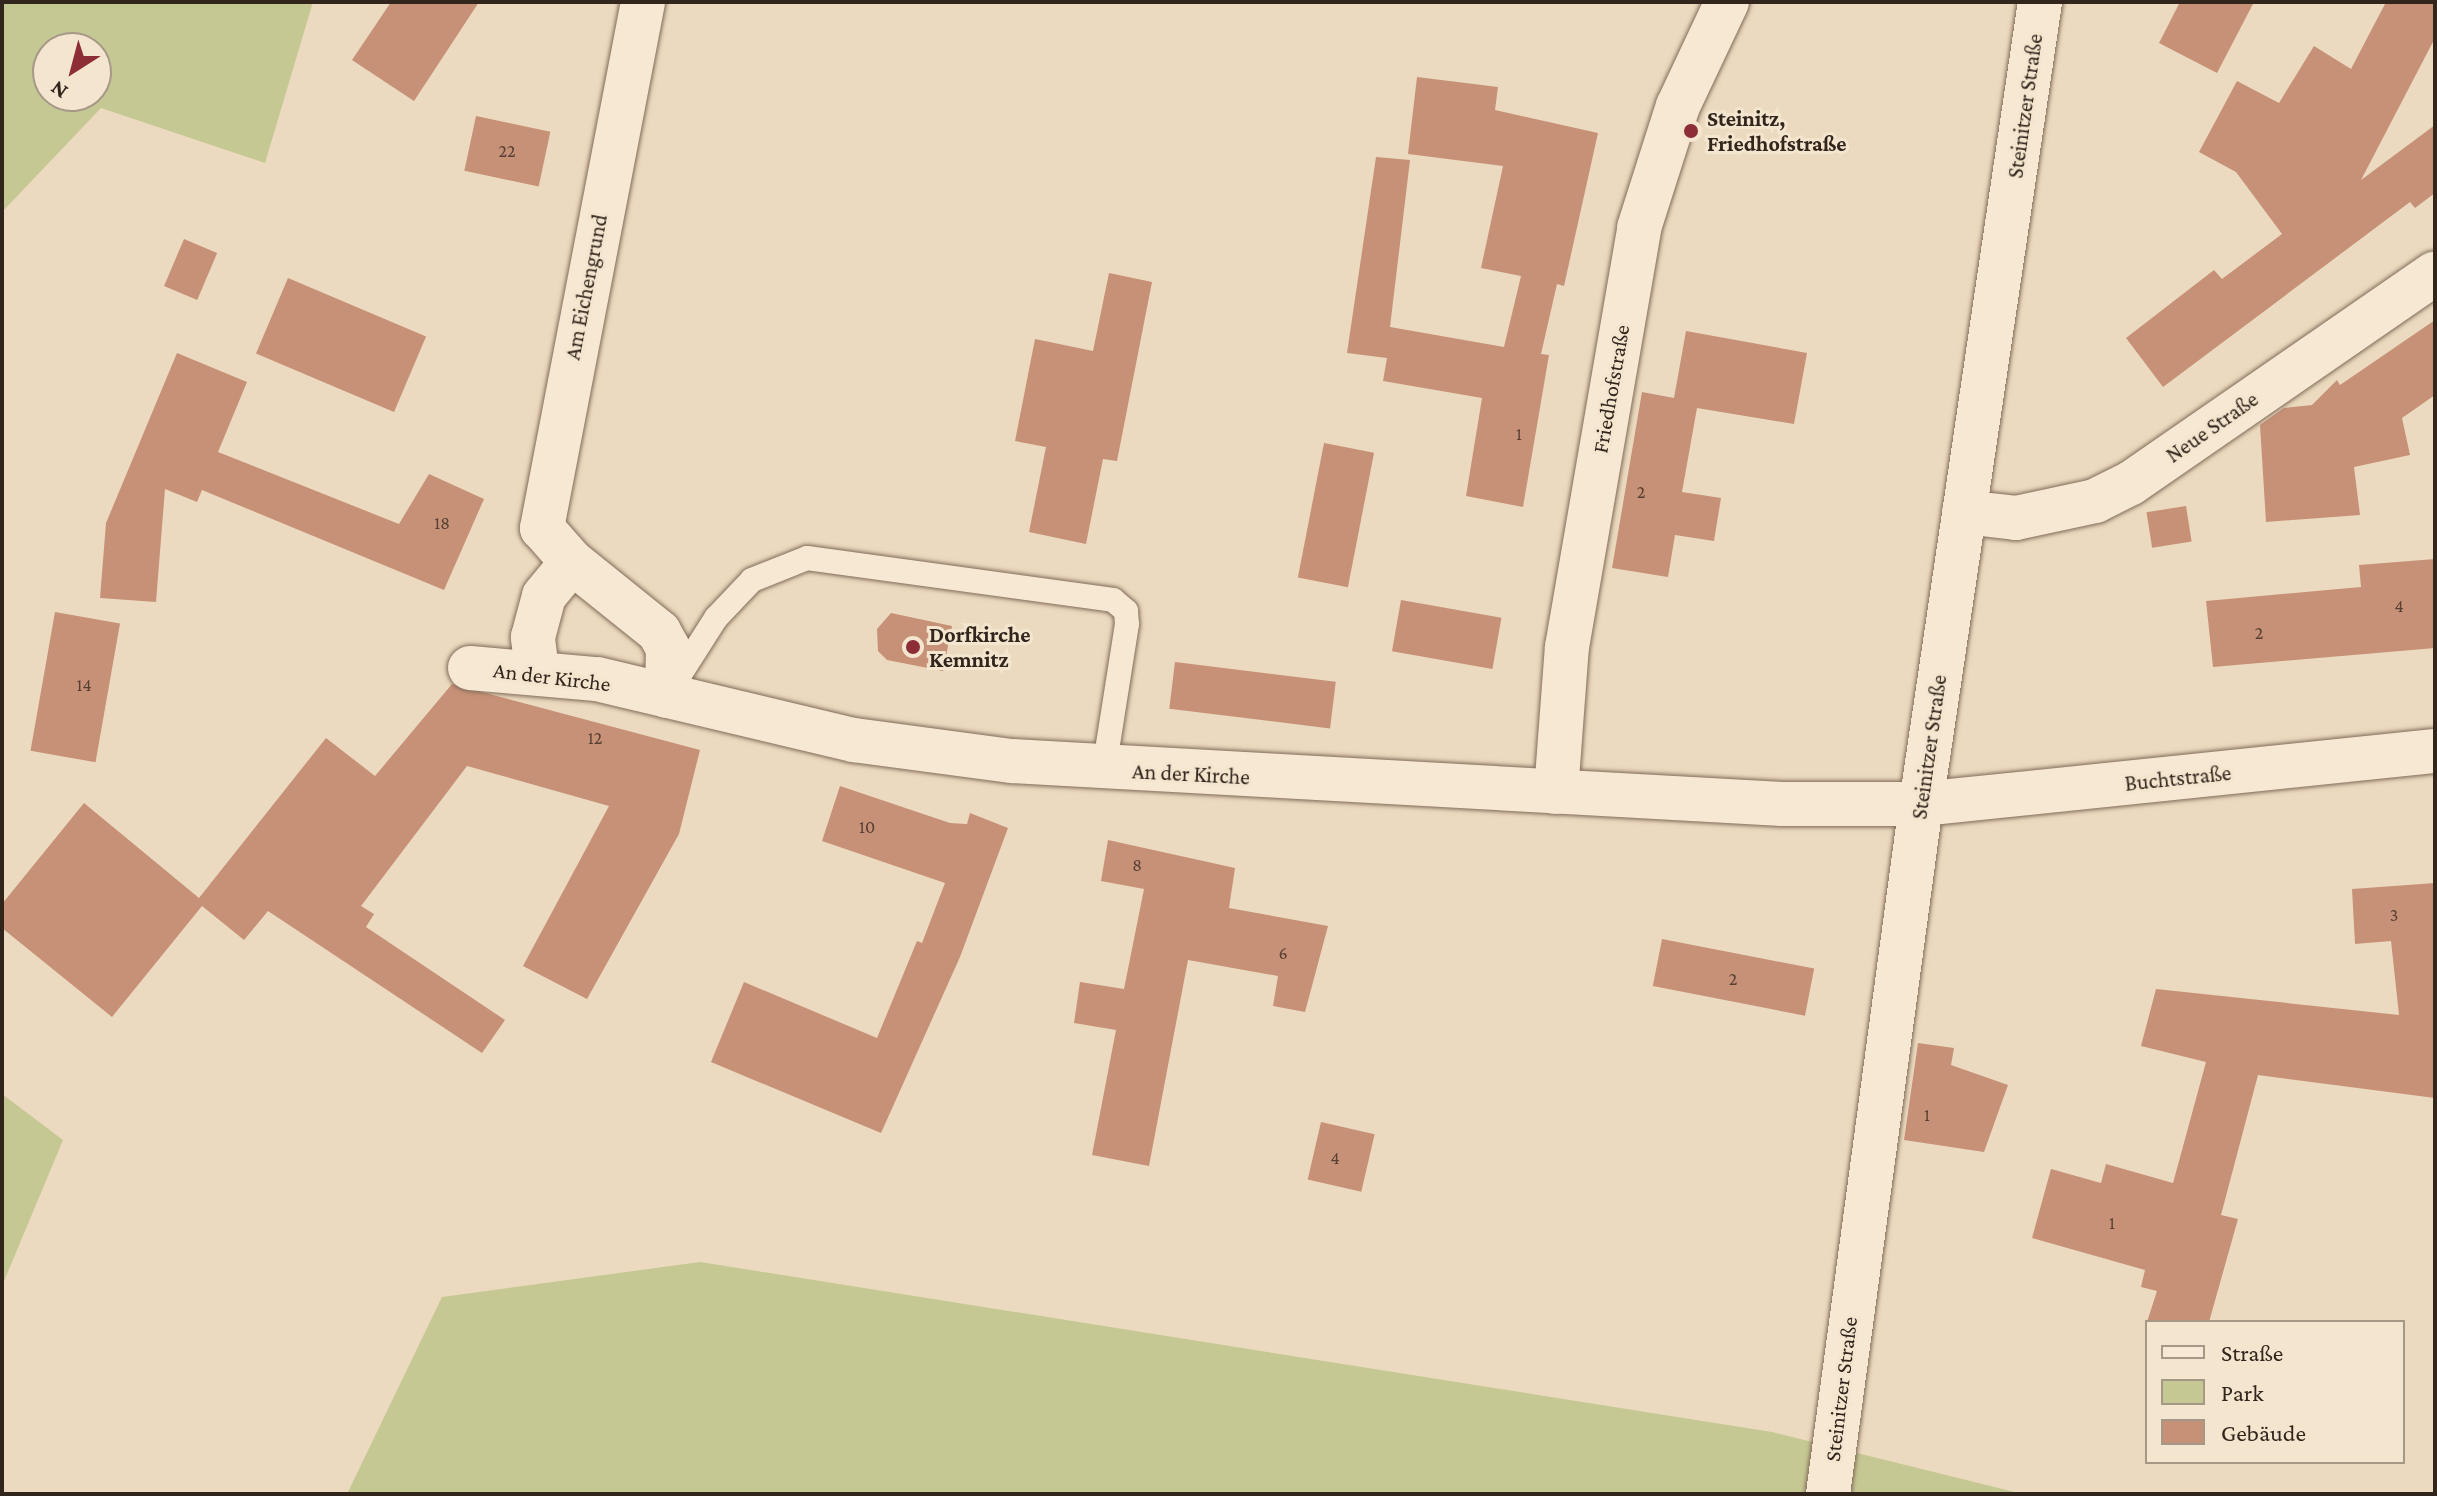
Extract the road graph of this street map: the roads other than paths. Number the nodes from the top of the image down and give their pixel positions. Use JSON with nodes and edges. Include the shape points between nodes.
{"nodes":[{"id":1,"x":643,"y":2,"type":"edge"},
{"id":2,"x":1727,"y":2,"type":"edge"},
{"id":3,"x":2040,"y":2,"type":"edge"},
{"id":4,"x":2435,"y":273,"type":"edge"},
{"id":5,"x":1964,"y":512,"type":"junction"},
{"id":6,"x":572,"y":562,"type":"junction"},
{"id":7,"x":470,"y":668,"type":"dead end"},
{"id":8,"x":537,"y":671,"type":"junction"},
{"id":9,"x":667,"y":696,"type":"junction"},
{"id":10,"x":2435,"y":751,"type":"edge"},
{"id":11,"x":1104,"y":770,"type":"junction"},
{"id":12,"x":1556,"y":792,"type":"junction"},
{"id":13,"x":1921,"y":804,"type":"junction"},
{"id":14,"x":1828,"y":1494,"type":"edge"}],
"edges":[{"from":1,"to":6,"type":"street","name":"Am Eichengrund","via":[[542,528]]},
{"from":2,"to":12,"type":"street","name":"Friedhofstraße","via":[[1678,106],[1639,228],[1567,647]]},
{"from":3,"to":5,"type":"street","name":"Steinitzer Straße"},
{"from":4,"to":5,"type":"street","name":"Neue Straße","via":[[2131,483],[2095,501],[2016,518]]},
{"from":5,"to":13,"type":"street","name":"Steinitzer Straße"},
{"from":6,"to":8,"type":"street","via":[[544,596],[533,637]]},
{"from":6,"to":9,"type":"street","name":"Am Eichengrund","via":[[659,632],[668,648]]},
{"from":7,"to":8,"type":"street","name":"An der Kirche"},
{"from":8,"to":9,"type":"street","name":"An der Kirche"},
{"from":9,"to":11,"type":"street","name":"An der Kirche","via":[[854,740]]},
{"from":9,"to":11,"type":"lane","via":[[716,618],[752,580],[807,558],[1113,600],[1126,611],[1127,624]]},
{"from":10,"to":13,"type":"street","name":"Buchtstraße"},
{"from":11,"to":12,"type":"street","name":"An der Kirche"},
{"from":12,"to":13,"type":"street","name":"An der Kirche","via":[[1782,804]]},
{"from":13,"to":14,"type":"street","name":"Steinitzer Straße"}]}
